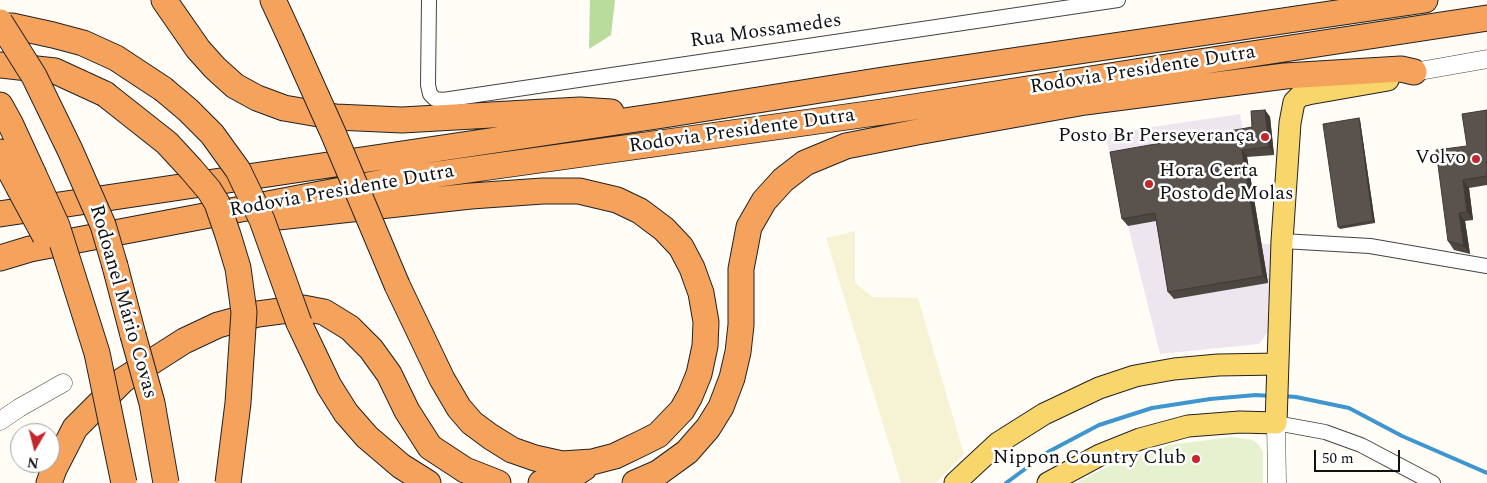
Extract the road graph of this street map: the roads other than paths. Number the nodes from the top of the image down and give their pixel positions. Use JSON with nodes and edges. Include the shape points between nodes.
{"nodes":[{"id":1,"x":164,"y":0,"type":"edge"},
{"id":2,"x":273,"y":0,"type":"edge"},
{"id":3,"x":429,"y":0,"type":"edge"},
{"id":4,"x":1118,"y":0,"type":"edge"},
{"id":5,"x":1341,"y":0,"type":"edge"},
{"id":6,"x":1425,"y":0,"type":"edge"},
{"id":7,"x":1487,"y":18,"type":"edge"},
{"id":8,"x":0,"y":22,"type":"edge"},
{"id":9,"x":0,"y":26,"type":"edge"},
{"id":10,"x":1238,"y":27,"type":"junction"},
{"id":11,"x":1487,"y":59,"type":"edge"},
{"id":12,"x":0,"y":65,"type":"edge"},
{"id":13,"x":1414,"y":72,"type":"junction"},
{"id":14,"x":0,"y":105,"type":"edge"},
{"id":15,"x":664,"y":115,"type":"junction"},
{"id":16,"x":0,"y":152,"type":"edge"},
{"id":17,"x":0,"y":214,"type":"edge"},
{"id":18,"x":125,"y":231,"type":"junction"},
{"id":19,"x":1282,"y":241,"type":"junction"},
{"id":20,"x":0,"y":258,"type":"edge"},
{"id":21,"x":1487,"y":266,"type":"edge"},
{"id":22,"x":74,"y":280,"type":"junction"},
{"id":23,"x":1277,"y":371,"type":"junction"},
{"id":24,"x":63,"y":383,"type":"dead end"},
{"id":25,"x":1276,"y":415,"type":"junction"},
{"id":26,"x":0,"y":421,"type":"edge"},
{"id":27,"x":592,"y":462,"type":"junction"},
{"id":28,"x":49,"y":483,"type":"edge"},
{"id":29,"x":124,"y":483,"type":"edge"},
{"id":30,"x":166,"y":483,"type":"edge"},
{"id":31,"x":228,"y":483,"type":"edge"},
{"id":32,"x":428,"y":483,"type":"edge"},
{"id":33,"x":498,"y":483,"type":"edge"},
{"id":34,"x":541,"y":483,"type":"edge"},
{"id":35,"x":635,"y":483,"type":"edge"},
{"id":36,"x":956,"y":483,"type":"edge"},
{"id":37,"x":1048,"y":483,"type":"edge"},
{"id":38,"x":1277,"y":483,"type":"edge"},
{"id":39,"x":1433,"y":483,"type":"edge"}],
"edges":[{"from":1,"to":15,"type":"highway","via":[[198,49],[235,86],[284,108],[336,116],[402,120],[580,110]]},
{"from":2,"to":27,"type":"highway","bridge":true,"via":[[397,285],[459,408],[472,423],[512,450],[562,464]]},
{"from":3,"to":4,"type":"street","name":"Rua Mossamedes","via":[[428,85],[430,94],[443,100]]},
{"from":5,"to":10,"type":"highway","via":[[1268,11]]},
{"from":6,"to":10,"type":"highway","name":"Rodovia Presidente Dutra"},
{"from":7,"to":18,"type":"highway","name":"Rodovia Presidente Dutra","via":[[882,112],[389,180]]},
{"from":8,"to":30,"type":"highway","name":"Rodoanel Mário Covas","bridge":true,"via":[[34,76],[103,225],[152,403]]},
{"from":9,"to":32,"type":"highway","bridge":true,"via":[[83,43],[116,58],[163,89],[212,134],[238,170],[262,220],[299,323],[329,386],[367,437],[400,466]]},
{"from":10,"to":15,"type":"highway","name":"Rodovia Presidente Dutra"},
{"from":11,"to":13,"type":"street"},
{"from":12,"to":31,"type":"highway","bridge":true,"via":[[54,71],[106,94],[167,143],[217,203],[238,268],[244,312]]},
{"from":13,"to":19,"type":"main road","via":[[1404,78],[1300,96],[1294,102]]},
{"from":13,"to":35,"type":"highway","via":[[1401,69],[1285,76],[1085,102],[846,146],[805,163],[764,201],[750,227],[741,269],[738,352],[721,407],[687,452],[658,473]]},
{"from":14,"to":22,"type":"highway","name":"Rodoanel Mário Covas","bridge":true,"via":[[57,226]]},
{"from":15,"to":17,"type":"highway","name":"Rodovia Presidente Dutra"},
{"from":16,"to":22,"type":"highway","bridge":true,"via":[[56,257]]},
{"from":18,"to":20,"type":"highway","name":"Rodovia Presidente Dutra"},
{"from":18,"to":27,"type":"highway","via":[[543,191],[579,191],[617,200],[640,211],[681,247],[692,268],[706,322],[705,346],[690,396],[671,422],[658,435],[615,456]]},
{"from":19,"to":21,"type":"street","via":[[1370,246]]},
{"from":19,"to":23,"type":"main road"},
{"from":22,"to":29,"type":"highway","name":"Rodoanel Mário Covas","bridge":true,"via":[[97,353]]},
{"from":23,"to":25,"type":"main road"},
{"from":23,"to":36,"type":"main road","via":[[1218,365],[1174,369],[1135,376],[1099,388],[1044,414],[998,443]]},
{"from":24,"to":26,"type":"street"},
{"from":25,"to":37,"type":"main road","via":[[1188,426],[1140,439],[1100,455]]},
{"from":25,"to":38,"type":"street"},
{"from":25,"to":39,"type":"street","via":[[1361,445]]},
{"from":27,"to":34,"type":"highway","via":[[572,476]]},
{"from":28,"to":33,"type":"highway","via":[[75,428],[123,380],[184,341],[218,326],[258,314],[303,308],[324,312],[350,328],[371,350],[389,374],[430,447],[465,470]]}]}
